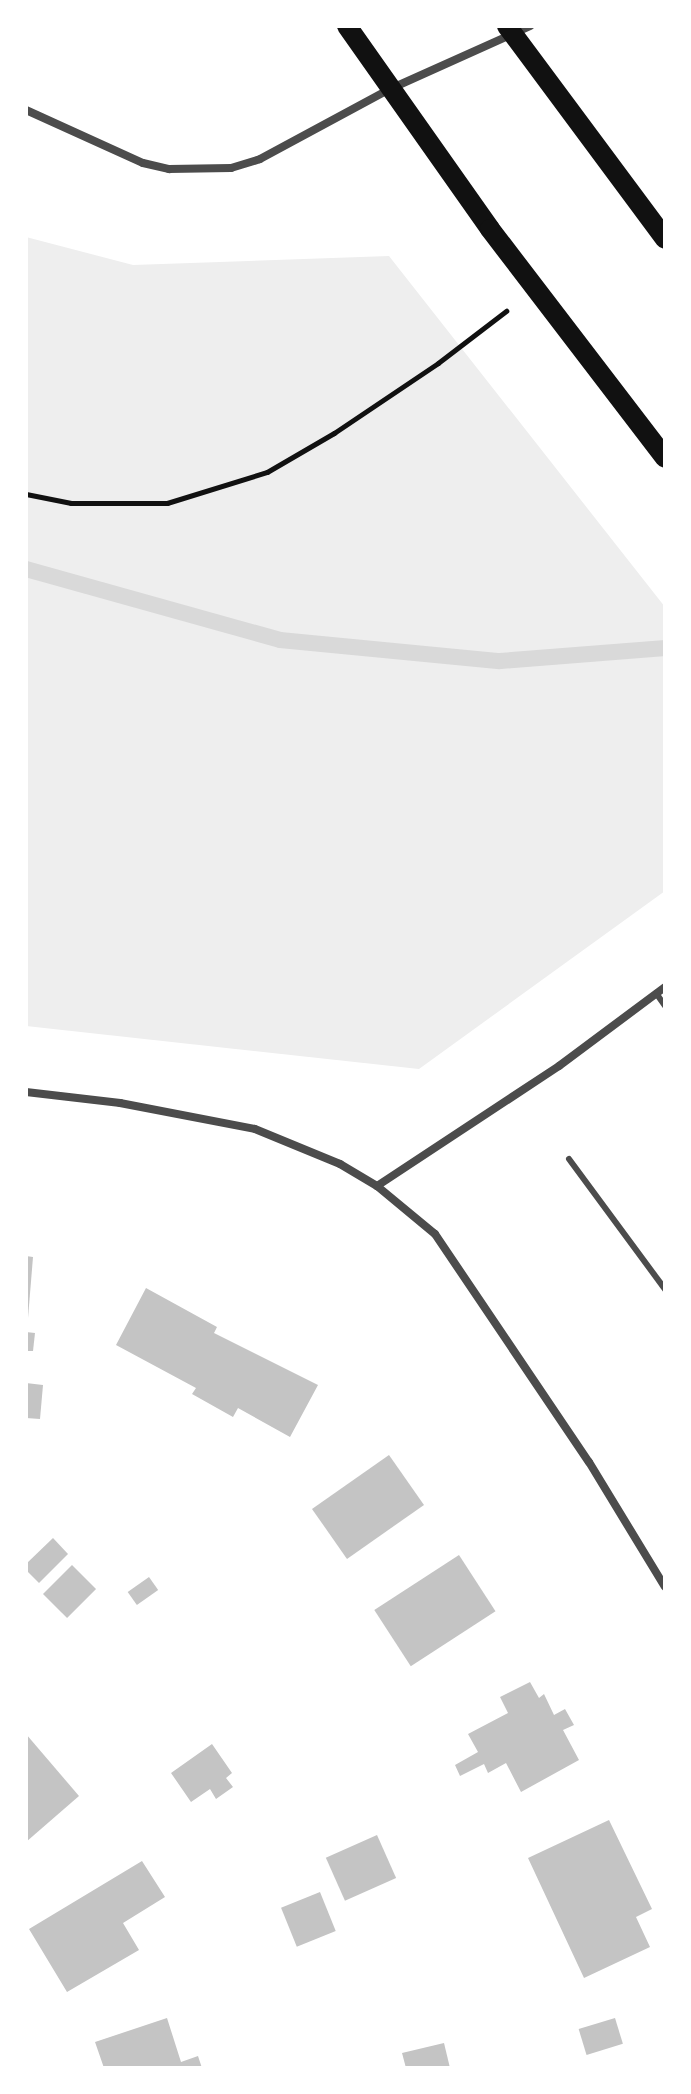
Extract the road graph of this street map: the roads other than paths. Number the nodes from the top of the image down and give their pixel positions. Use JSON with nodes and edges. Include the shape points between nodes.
{"nodes":[{"id":1,"x":347,"y":26,"type":"edge"},
{"id":2,"x":516,"y":28,"type":"edge"},
{"id":3,"x":390,"y":89,"type":"junction"},
{"id":4,"x":26,"y":110,"type":"edge"},
{"id":5,"x":665,"y":239,"type":"edge"},
{"id":6,"x":665,"y":458,"type":"edge"},
{"id":7,"x":665,"y":987,"type":"edge"},
{"id":8,"x":656,"y":993,"type":"junction"},
{"id":9,"x":665,"y":1006,"type":"edge"},
{"id":10,"x":26,"y":1092,"type":"edge"},
{"id":11,"x":569,"y":1159,"type":"dead end"},
{"id":12,"x":377,"y":1186,"type":"junction"},
{"id":13,"x":665,"y":1289,"type":"edge"},
{"id":14,"x":665,"y":1587,"type":"edge"}],
"edges":[{"from":1,"to":3,"type":"main road"},
{"from":2,"to":3,"type":"street"},
{"from":2,"to":5,"type":"main road"},
{"from":3,"to":4,"type":"street","via":[[260,159],[198,171],[119,155]]},
{"from":3,"to":6,"type":"main road"},
{"from":7,"to":8,"type":"street"},
{"from":8,"to":9,"type":"lane"},
{"from":8,"to":12,"type":"street","via":[[559,1066]]},
{"from":10,"to":12,"type":"street","via":[[120,1103],[255,1129],[340,1164]]},
{"from":11,"to":13,"type":"lane"},
{"from":12,"to":14,"type":"street","via":[[435,1234],[589,1462]]}]}
